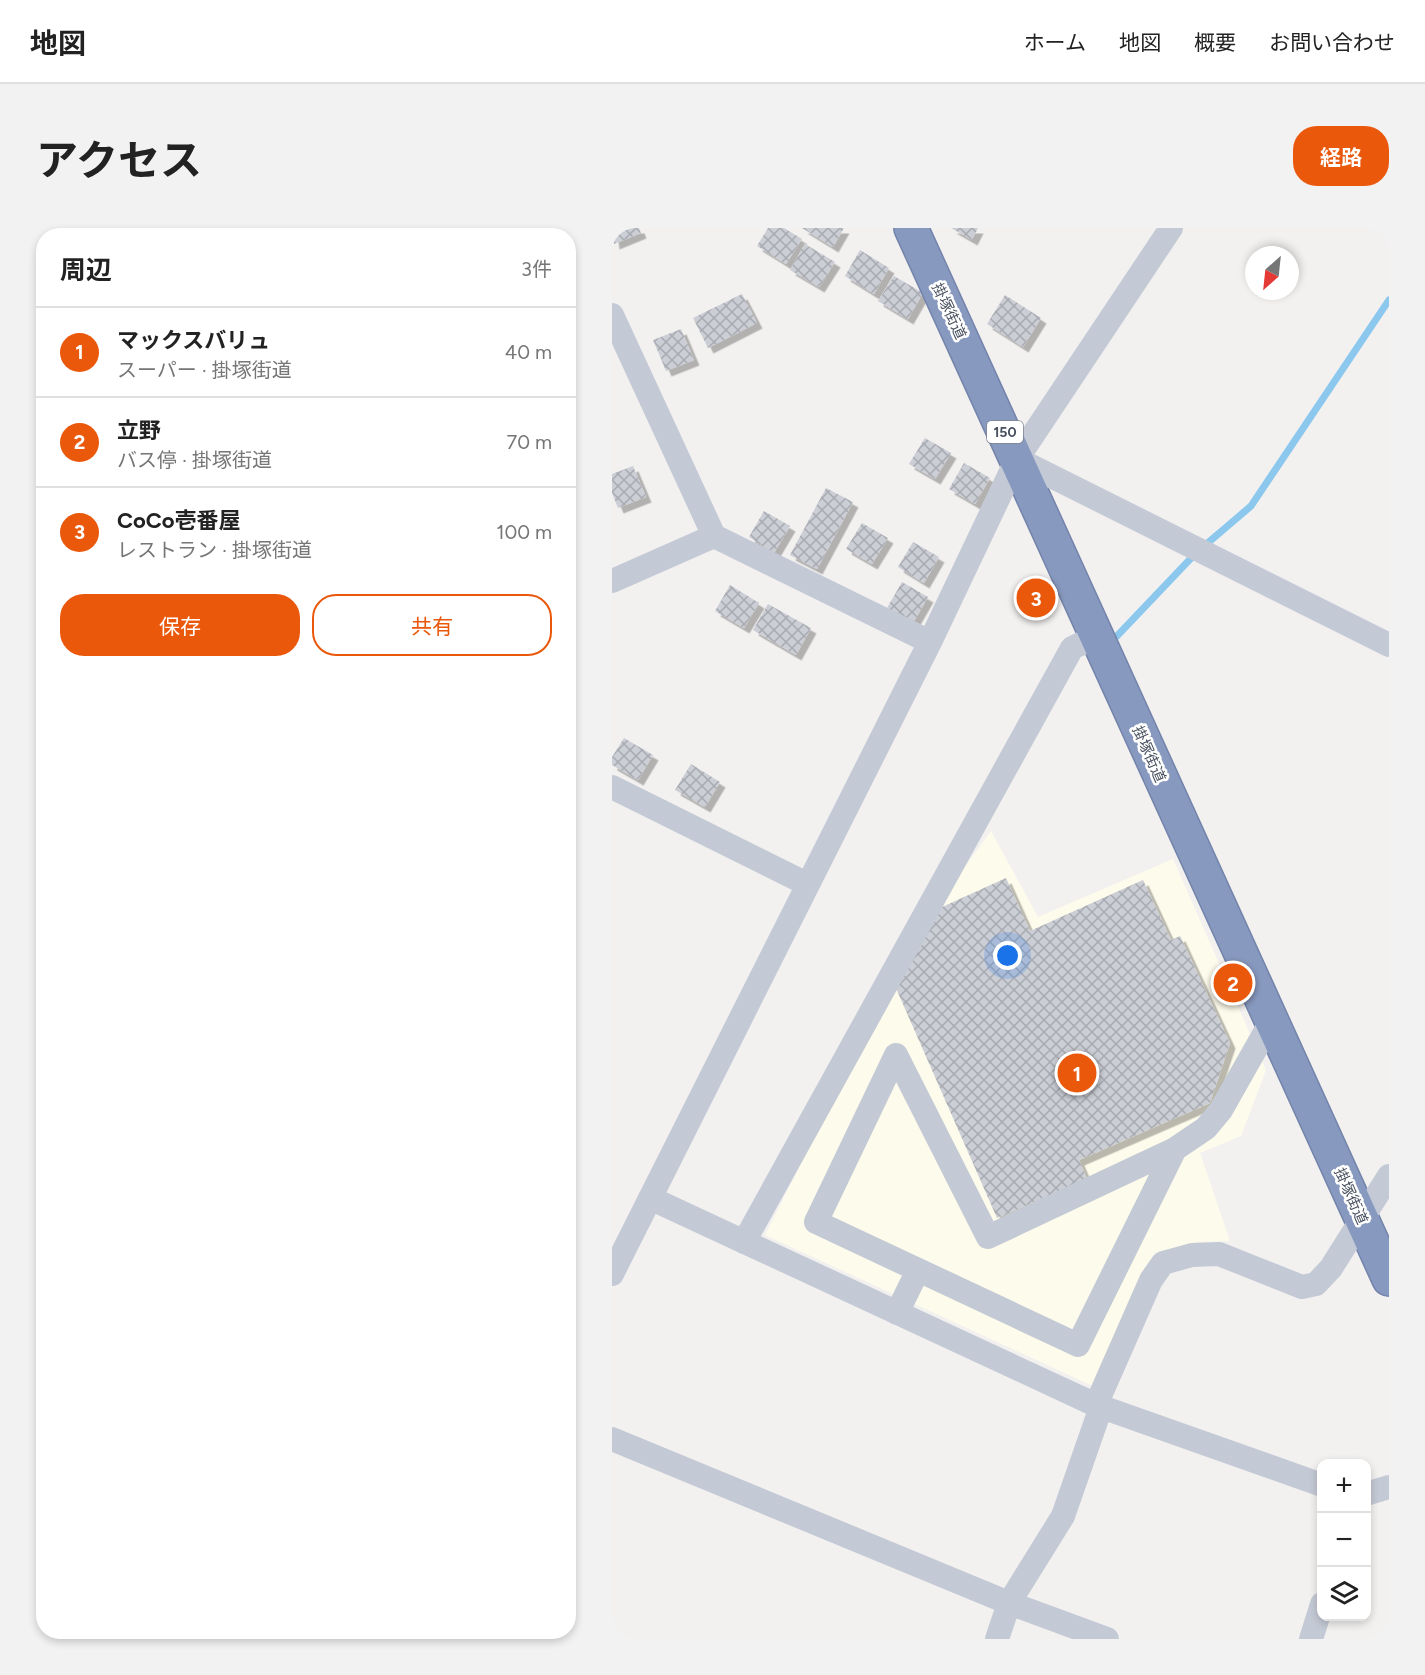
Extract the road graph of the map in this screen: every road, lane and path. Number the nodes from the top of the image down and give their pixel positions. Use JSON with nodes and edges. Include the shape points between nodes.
{"nodes":[{"id":1,"x":911,"y":228,"type":"edge"},
{"id":2,"x":1171,"y":228,"type":"edge"},
{"id":3,"x":612,"y":315,"type":"edge"},
{"id":4,"x":1017,"y":459,"type":"junction"},
{"id":5,"x":714,"y":536,"type":"junction"},
{"id":6,"x":612,"y":581,"type":"edge"},
{"id":7,"x":1099,"y":641,"type":"junction"},
{"id":8,"x":930,"y":642,"type":"junction"},
{"id":9,"x":1389,"y":645,"type":"edge"},
{"id":10,"x":612,"y":787,"type":"edge"},
{"id":11,"x":807,"y":884,"type":"junction"},
{"id":12,"x":1272,"y":1020,"type":"junction"},
{"id":13,"x":1175,"y":1149,"type":"junction"},
{"id":14,"x":1389,"y":1176,"type":"edge"},
{"id":15,"x":650,"y":1198,"type":"junction"},
{"id":16,"x":1375,"y":1206,"type":"edge"},
{"id":17,"x":744,"y":1242,"type":"junction"},
{"id":18,"x":918,"y":1270,"type":"junction"},
{"id":19,"x":612,"y":1274,"type":"edge"},
{"id":20,"x":1389,"y":1279,"type":"edge"},
{"id":21,"x":897,"y":1313,"type":"junction"},
{"id":22,"x":1099,"y":1406,"type":"junction"},
{"id":23,"x":612,"y":1438,"type":"edge"},
{"id":24,"x":1317,"y":1483,"type":"edge"},
{"id":25,"x":1389,"y":1487,"type":"edge"},
{"id":26,"x":1371,"y":1492,"type":"edge"},
{"id":27,"x":1009,"y":1603,"type":"junction"},
{"id":28,"x":1317,"y":1620,"type":"edge"},
{"id":29,"x":997,"y":1639,"type":"edge"},
{"id":30,"x":1107,"y":1639,"type":"edge"},
{"id":31,"x":1311,"y":1639,"type":"edge"}],
"edges":[{"from":1,"to":4,"type":"highway","name":"掛塚街道","number":"150"},
{"from":2,"to":4,"type":"street"},
{"from":3,"to":5,"type":"street"},
{"from":4,"to":7,"type":"highway","name":"掛塚街道","number":"150"},
{"from":4,"to":8,"type":"street"},
{"from":4,"to":9,"type":"street"},
{"from":5,"to":6,"type":"street"},
{"from":5,"to":8,"type":"street"},
{"from":7,"to":12,"type":"highway","name":"掛塚街道","number":"150"},
{"from":7,"to":17,"type":"street","via":[[1072,648]]},
{"from":8,"to":11,"type":"street"},
{"from":10,"to":11,"type":"street"},
{"from":11,"to":15,"type":"street"},
{"from":12,"to":13,"type":"street","via":[[1221,1110],[1206,1128]]},
{"from":12,"to":16,"type":"highway","name":"掛塚街道","number":"150"},
{"from":13,"to":18,"type":"street","via":[[1078,1346]]},
{"from":13,"to":18,"type":"street","via":[[988,1237],[896,1056],[816,1222]]},
{"from":14,"to":16,"type":"street"},
{"from":15,"to":17,"type":"street"},
{"from":15,"to":19,"type":"street"},
{"from":16,"to":20,"type":"highway","name":"掛塚街道","number":"150"},
{"from":16,"to":22,"type":"street","via":[[1316,1284],[1302,1287],[1219,1254],[1192,1255],[1163,1263],[1151,1280]]},
{"from":17,"to":21,"type":"street"},
{"from":18,"to":21,"type":"street"},
{"from":21,"to":22,"type":"street"},
{"from":22,"to":24,"type":"street"},
{"from":22,"to":27,"type":"street","via":[[1063,1516]]},
{"from":23,"to":27,"type":"street"},
{"from":25,"to":26,"type":"street"},
{"from":27,"to":29,"type":"street"},
{"from":27,"to":30,"type":"street"},
{"from":28,"to":31,"type":"street"}]}
